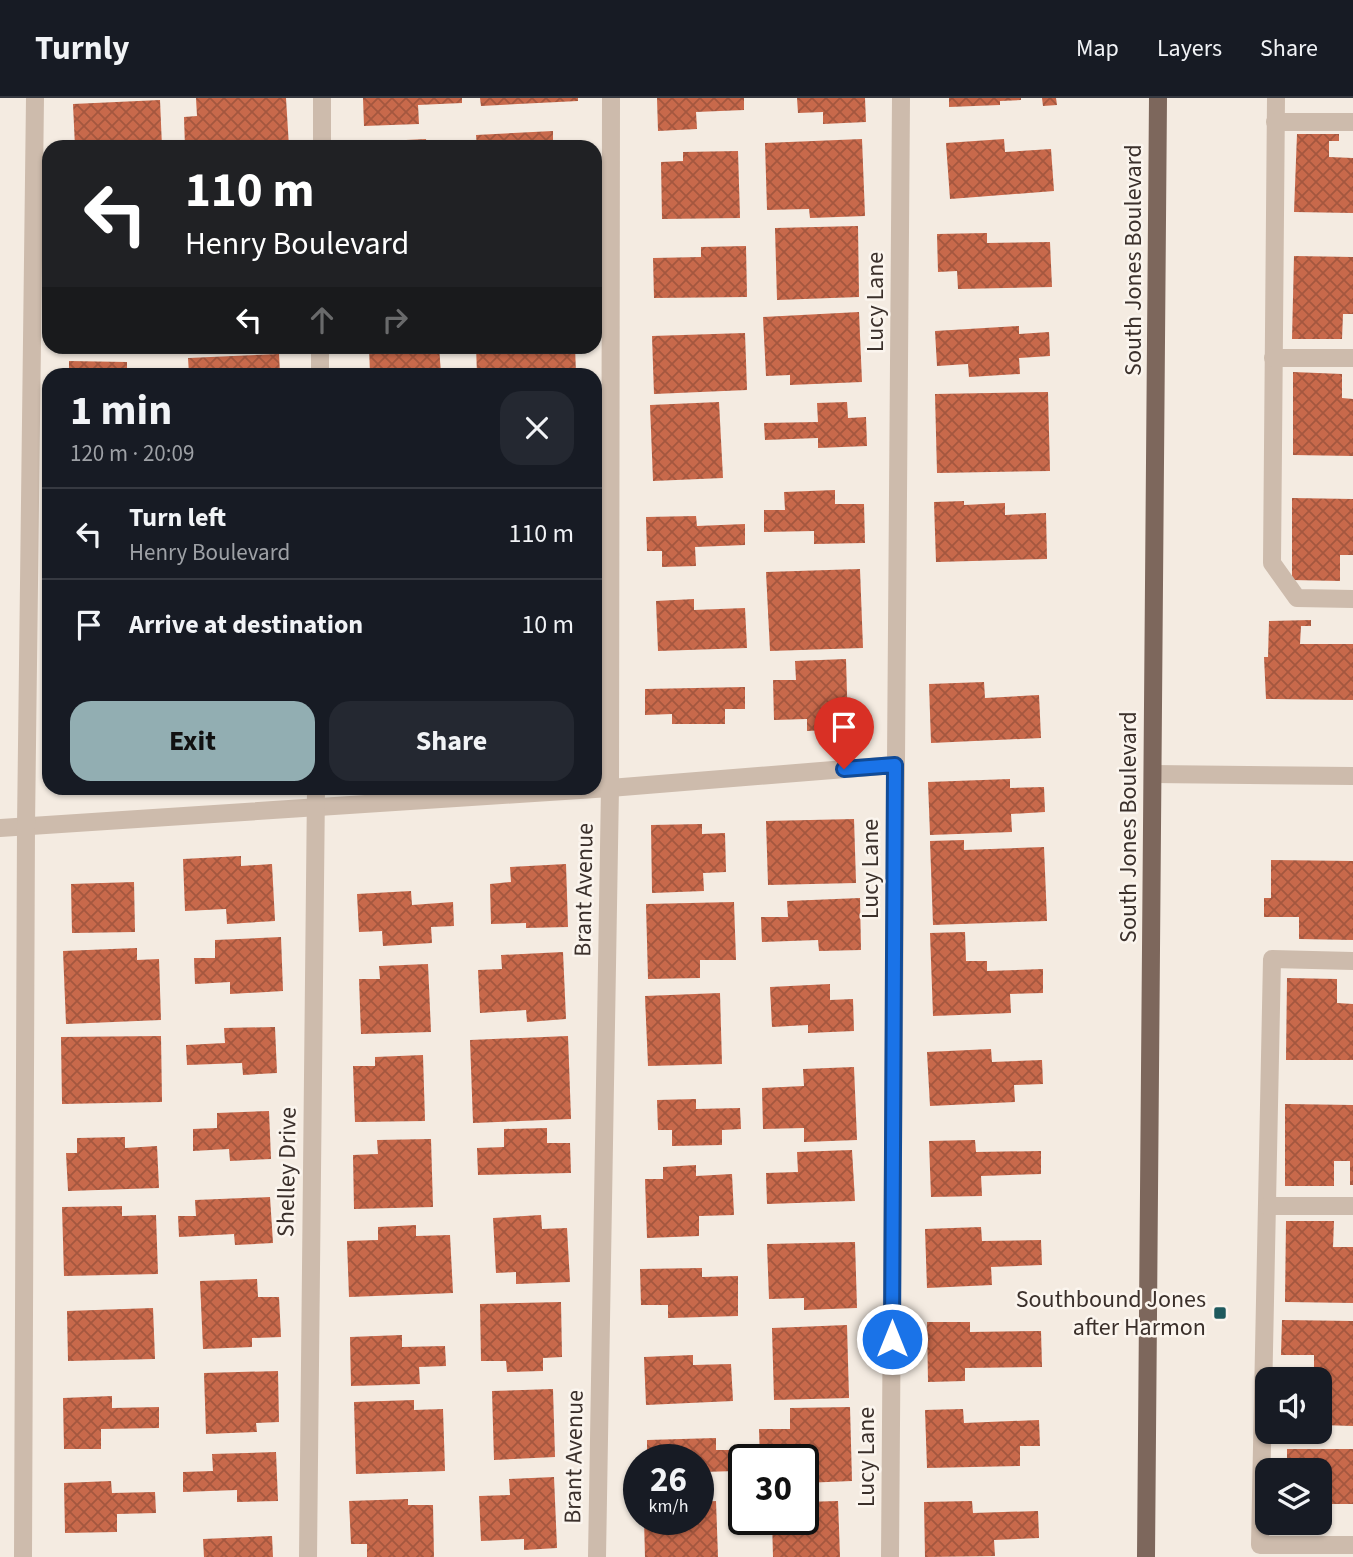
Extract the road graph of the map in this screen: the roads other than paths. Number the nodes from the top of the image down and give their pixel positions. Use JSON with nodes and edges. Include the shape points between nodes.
{"nodes":[{"id":1,"x":35,"y":98,"type":"edge"},
{"id":2,"x":322,"y":98,"type":"edge"},
{"id":3,"x":611,"y":98,"type":"edge"},
{"id":4,"x":901,"y":98,"type":"edge"},
{"id":5,"x":1158,"y":98,"type":"edge"},
{"id":6,"x":1276,"y":98,"type":"edge"},
{"id":7,"x":1275,"y":122,"type":"junction"},
{"id":8,"x":1353,"y":122,"type":"edge"},
{"id":9,"x":322,"y":140,"type":"edge"},
{"id":10,"x":1273,"y":358,"type":"junction"},
{"id":11,"x":1353,"y":358,"type":"edge"},
{"id":12,"x":1353,"y":599,"type":"edge"},
{"id":13,"x":895,"y":765,"type":"junction"},
{"id":14,"x":1153,"y":774,"type":"junction"},
{"id":15,"x":1353,"y":776,"type":"edge"},
{"id":16,"x":610,"y":788,"type":"junction"},
{"id":17,"x":602,"y":789,"type":"edge"},
{"id":18,"x":316,"y":795,"type":"edge"},
{"id":19,"x":502,"y":795,"type":"edge"},
{"id":20,"x":316,"y":807,"type":"junction"},
{"id":21,"x":26,"y":826,"type":"junction"},
{"id":22,"x":0,"y":828,"type":"edge"},
{"id":23,"x":1353,"y":961,"type":"edge"},
{"id":24,"x":1267,"y":1206,"type":"junction"},
{"id":25,"x":1353,"y":1206,"type":"edge"},
{"id":26,"x":1353,"y":1545,"type":"edge"},
{"id":27,"x":23,"y":1557,"type":"edge"},
{"id":28,"x":308,"y":1557,"type":"edge"},
{"id":29,"x":597,"y":1557,"type":"edge"},
{"id":30,"x":890,"y":1557,"type":"edge"},
{"id":31,"x":1146,"y":1557,"type":"edge"}],
"edges":[{"from":1,"to":21,"type":"street"},
{"from":2,"to":9,"type":"street"},
{"from":3,"to":16,"type":"street","name":"Brant Avenue"},
{"from":4,"to":13,"type":"street","name":"Lucy Lane"},
{"from":5,"to":14,"type":"main road","name":"South Jones Boulevard"},
{"from":6,"to":7,"type":"street"},
{"from":7,"to":8,"type":"street"},
{"from":7,"to":10,"type":"street"},
{"from":10,"to":11,"type":"street"},
{"from":10,"to":12,"type":"street","via":[[1272,563],[1297,598]]},
{"from":13,"to":16,"type":"street"},
{"from":13,"to":30,"type":"street","name":"Lucy Lane"},
{"from":14,"to":15,"type":"street"},
{"from":14,"to":31,"type":"main road","name":"South Jones Boulevard"},
{"from":16,"to":17,"type":"street"},
{"from":16,"to":29,"type":"street","name":"Brant Avenue"},
{"from":18,"to":20,"type":"street","name":"Shelley Drive"},
{"from":19,"to":20,"type":"street"},
{"from":20,"to":21,"type":"street"},
{"from":20,"to":28,"type":"street","name":"Shelley Drive"},
{"from":21,"to":22,"type":"street"},
{"from":21,"to":27,"type":"street"},
{"from":23,"to":24,"type":"street","via":[[1272,959]]},
{"from":24,"to":25,"type":"street"},
{"from":24,"to":26,"type":"street","via":[[1260,1545]]}]}
